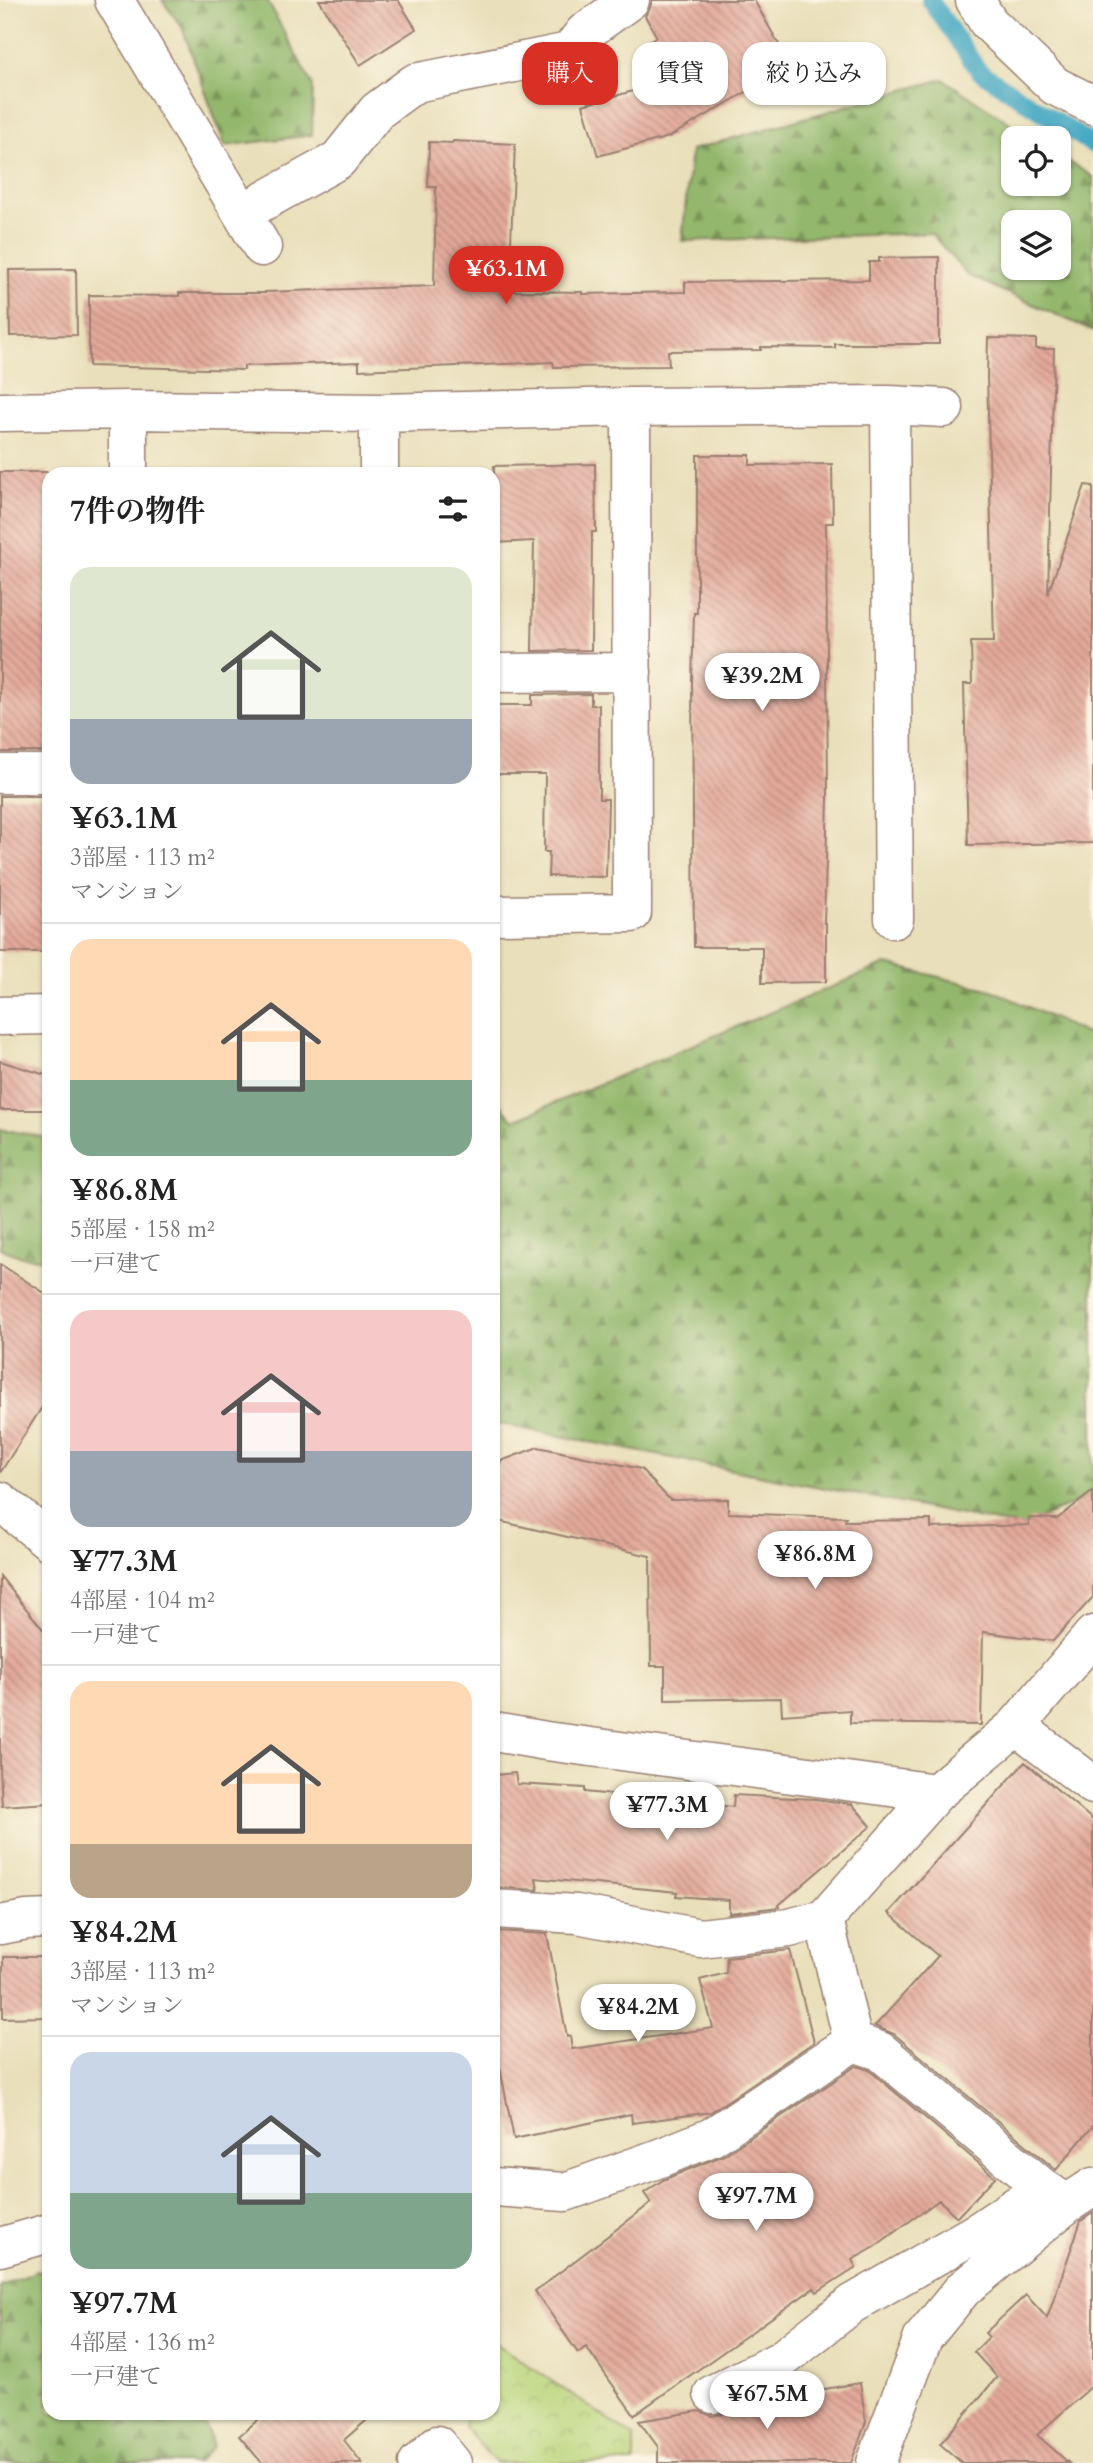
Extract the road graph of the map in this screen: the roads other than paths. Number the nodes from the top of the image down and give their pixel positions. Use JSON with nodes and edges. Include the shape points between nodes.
{"nodes":[{"id":1,"x":114,"y":0,"type":"edge"},
{"id":2,"x":630,"y":0,"type":"edge"},
{"id":3,"x":975,"y":0,"type":"edge"},
{"id":4,"x":1093,"y":105,"type":"edge"},
{"id":5,"x":242,"y":213,"type":"junction"},
{"id":6,"x":262,"y":247,"type":"dead end"},
{"id":7,"x":890,"y":405,"type":"junction"},
{"id":8,"x":631,"y":407,"type":"junction"},
{"id":9,"x":944,"y":408,"type":"dead end"},
{"id":10,"x":128,"y":410,"type":"junction"},
{"id":11,"x":0,"y":412,"type":"edge"},
{"id":12,"x":379,"y":413,"type":"junction"},
{"id":13,"x":128,"y":467,"type":"edge"},
{"id":14,"x":379,"y":467,"type":"edge"},
{"id":15,"x":632,"y":672,"type":"junction"},
{"id":16,"x":500,"y":673,"type":"edge"},
{"id":17,"x":0,"y":774,"type":"edge"},
{"id":18,"x":42,"y":774,"type":"edge"},
{"id":19,"x":500,"y":915,"type":"edge"},
{"id":20,"x":894,"y":919,"type":"dead end"},
{"id":21,"x":42,"y":1015,"type":"edge"},
{"id":22,"x":0,"y":1016,"type":"edge"},
{"id":23,"x":0,"y":1501,"type":"edge"},
{"id":24,"x":42,"y":1535,"type":"edge"},
{"id":25,"x":1093,"y":1635,"type":"edge"},
{"id":26,"x":1016,"y":1726,"type":"junction"},
{"id":27,"x":500,"y":1733,"type":"edge"},
{"id":28,"x":1093,"y":1785,"type":"edge"},
{"id":29,"x":936,"y":1793,"type":"junction"},
{"id":30,"x":500,"y":1909,"type":"edge"},
{"id":31,"x":42,"y":1919,"type":"edge"},
{"id":32,"x":824,"y":1919,"type":"junction"},
{"id":33,"x":0,"y":1925,"type":"edge"},
{"id":34,"x":853,"y":2042,"type":"junction"},
{"id":35,"x":500,"y":2187,"type":"edge"},
{"id":36,"x":1068,"y":2193,"type":"edge"},
{"id":37,"x":42,"y":2234,"type":"edge"},
{"id":38,"x":0,"y":2247,"type":"edge"},
{"id":39,"x":713,"y":2394,"type":"dead end"},
{"id":40,"x":418,"y":2463,"type":"edge"},
{"id":41,"x":452,"y":2463,"type":"edge"},
{"id":42,"x":876,"y":2463,"type":"edge"}],
"edges":[{"from":1,"to":5,"type":"street"},
{"from":2,"to":5,"type":"street","via":[[584,33],[569,52],[415,83],[377,111],[338,160]]},
{"from":3,"to":4,"type":"street","via":[[988,22],[1055,86]]},
{"from":5,"to":6,"type":"street"},
{"from":7,"to":8,"type":"street"},
{"from":7,"to":9,"type":"street"},
{"from":7,"to":20,"type":"street"},
{"from":8,"to":12,"type":"street"},
{"from":8,"to":15,"type":"street"},
{"from":10,"to":11,"type":"street"},
{"from":10,"to":12,"type":"street"},
{"from":10,"to":13,"type":"street"},
{"from":12,"to":14,"type":"street"},
{"from":15,"to":16,"type":"street"},
{"from":15,"to":19,"type":"street","via":[[632,913]]},
{"from":17,"to":18,"type":"street"},
{"from":21,"to":22,"type":"street"},
{"from":23,"to":24,"type":"street"},
{"from":25,"to":26,"type":"street"},
{"from":26,"to":28,"type":"street"},
{"from":26,"to":29,"type":"street"},
{"from":27,"to":29,"type":"street"},
{"from":29,"to":32,"type":"street"},
{"from":30,"to":32,"type":"street","via":[[577,1914],[699,1938],[789,1928]]},
{"from":31,"to":33,"type":"street"},
{"from":32,"to":34,"type":"street"},
{"from":34,"to":35,"type":"street","via":[[712,2137],[565,2192]]},
{"from":34,"to":36,"type":"street","via":[[880,2051]]},
{"from":36,"to":39,"type":"street","via":[[979,2231],[852,2304],[781,2360]]},
{"from":36,"to":42,"type":"street","via":[[963,2289],[923,2338]]},
{"from":37,"to":38,"type":"street"},
{"from":40,"to":41,"type":"street","via":[[437,2445]]}]}
